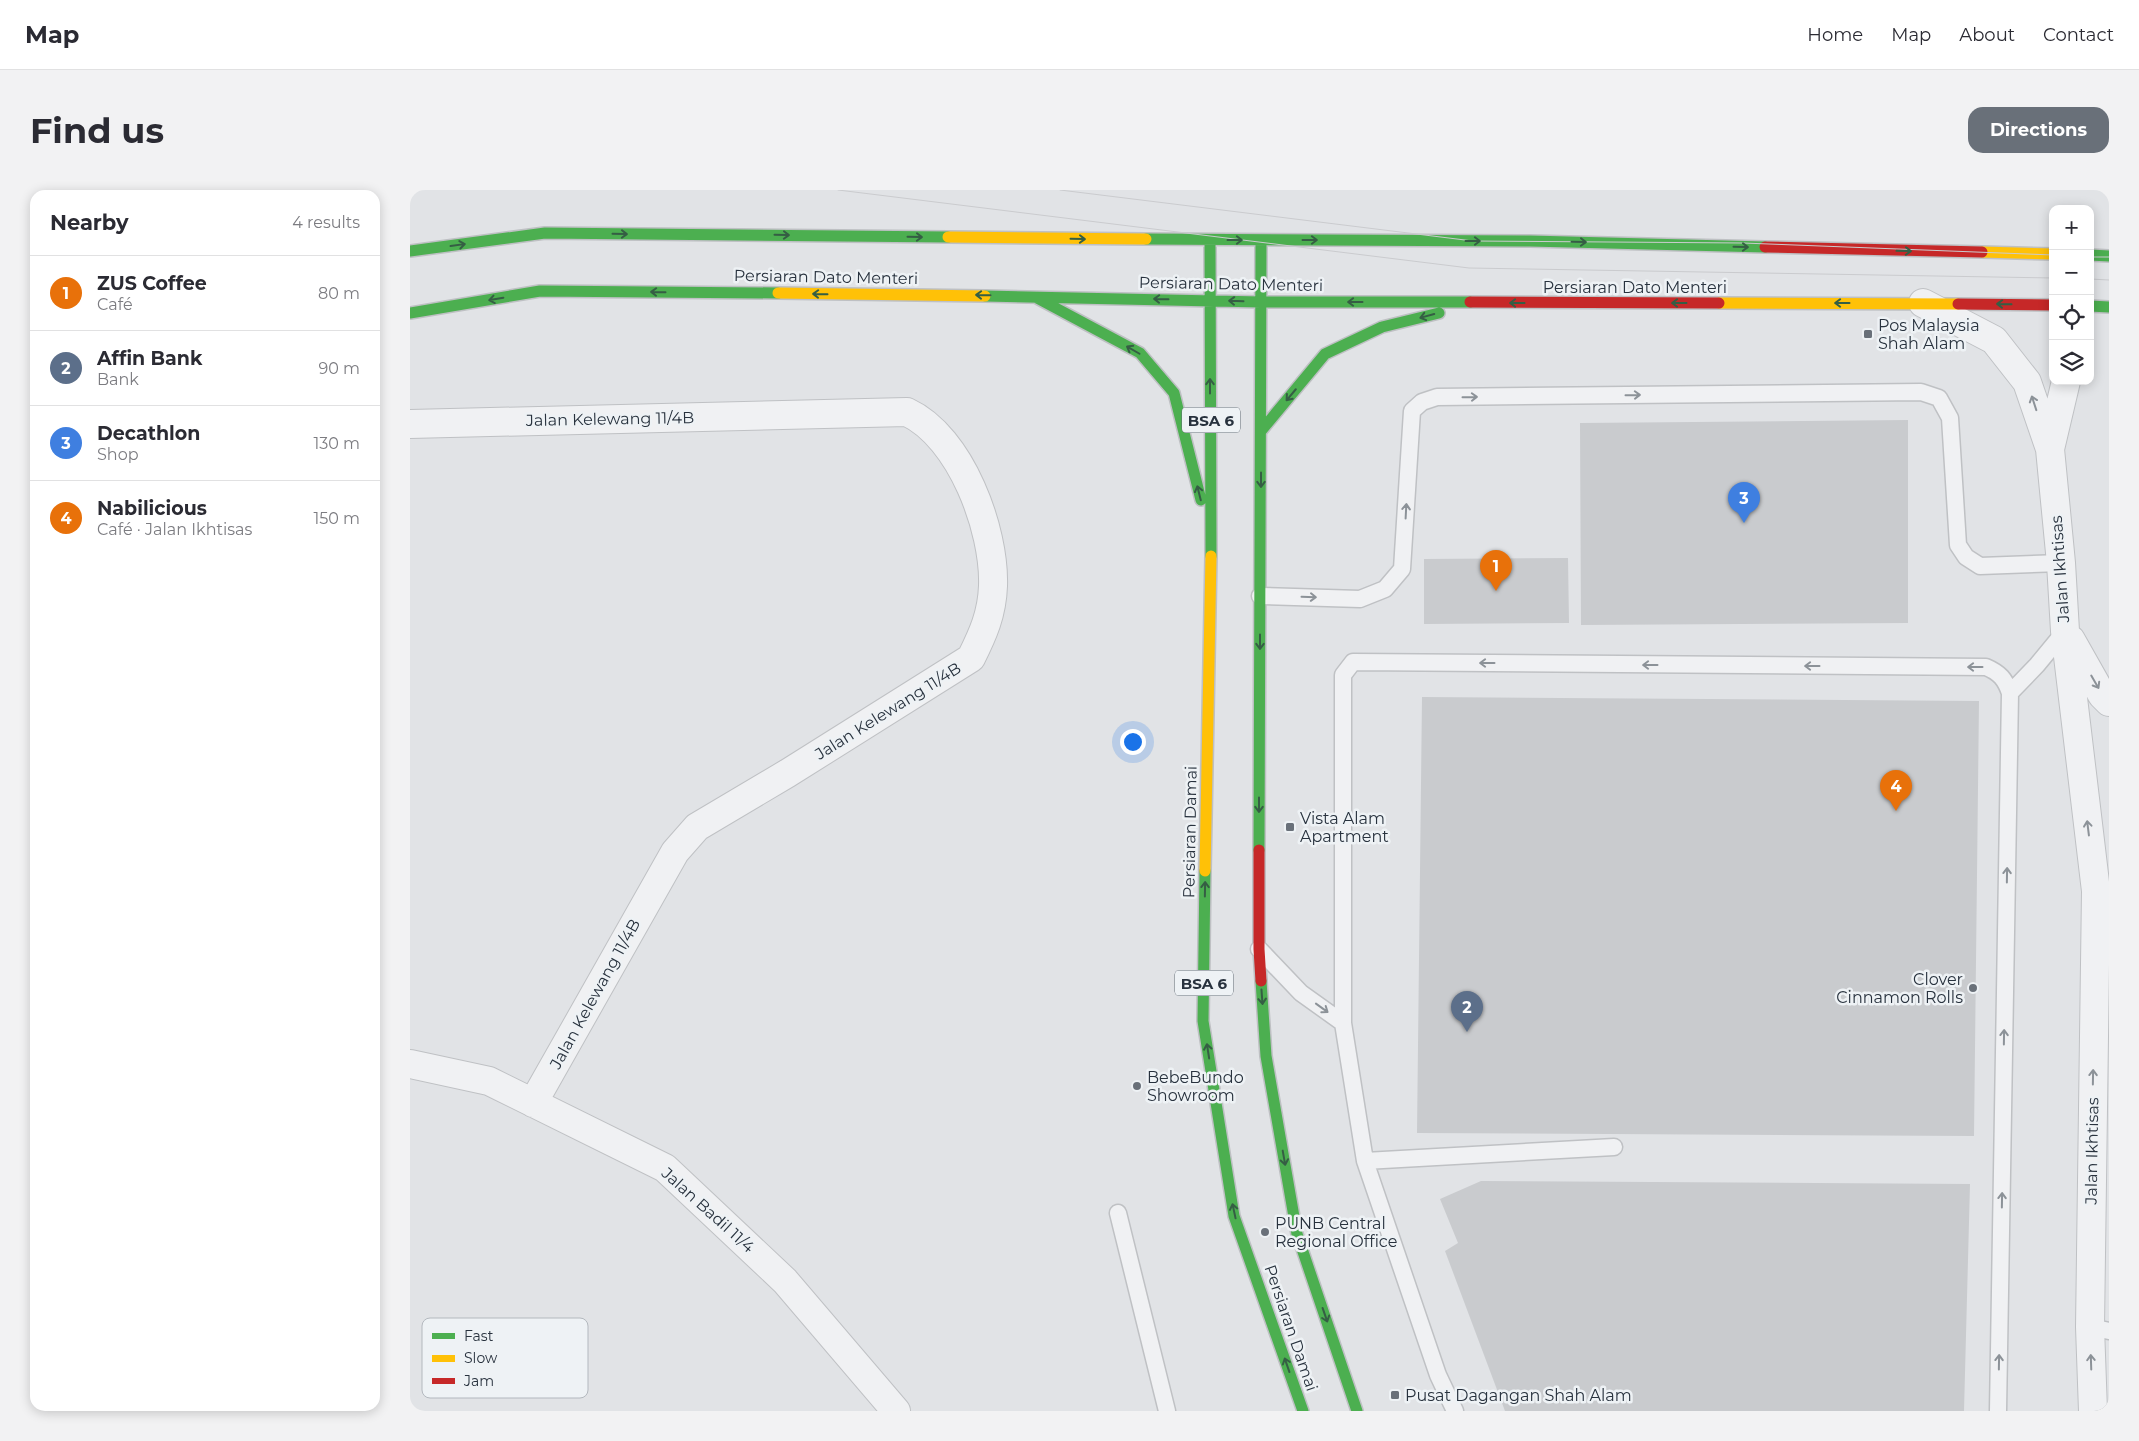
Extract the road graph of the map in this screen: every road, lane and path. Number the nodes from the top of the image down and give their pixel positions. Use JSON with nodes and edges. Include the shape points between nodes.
{"nodes":[{"id":1,"x":1210,"y":240,"type":"junction"},
{"id":2,"x":1261,"y":240,"type":"junction"},
{"id":3,"x":410,"y":251,"type":"edge"},
{"id":4,"x":2049,"y":254,"type":"edge"},
{"id":5,"x":2094,"y":255,"type":"edge"},
{"id":6,"x":2109,"y":256,"type":"edge"},
{"id":7,"x":1031,"y":296,"type":"junction"},
{"id":8,"x":1210,"y":300,"type":"junction"},
{"id":9,"x":1261,"y":302,"type":"junction"},
{"id":10,"x":1474,"y":303,"type":"junction"},
{"id":11,"x":1923,"y":303,"type":"junction"},
{"id":12,"x":2049,"y":305,"type":"edge"},
{"id":13,"x":410,"y":313,"type":"edge"},
{"id":14,"x":2065,"y":385,"type":"edge"},
{"id":15,"x":410,"y":424,"type":"edge"},
{"id":16,"x":1261,"y":431,"type":"junction"},
{"id":17,"x":2050,"y":449,"type":"junction"},
{"id":18,"x":1211,"y":540,"type":"junction"},
{"id":19,"x":2061,"y":563,"type":"junction"},
{"id":20,"x":1260,"y":596,"type":"junction"},
{"id":21,"x":2065,"y":631,"type":"junction"},
{"id":22,"x":2010,"y":693,"type":"junction"},
{"id":23,"x":2109,"y":702,"type":"edge"},
{"id":24,"x":2109,"y":846,"type":"edge"},
{"id":25,"x":2096,"y":891,"type":"junction"},
{"id":26,"x":1259,"y":949,"type":"junction"},
{"id":27,"x":1343,"y":1023,"type":"junction"},
{"id":28,"x":410,"y":1064,"type":"edge"},
{"id":29,"x":533,"y":1103,"type":"junction"},
{"id":30,"x":1614,"y":1147,"type":"dead end"},
{"id":31,"x":1365,"y":1161,"type":"junction"},
{"id":32,"x":1118,"y":1213,"type":"dead end"},
{"id":33,"x":2100,"y":1329,"type":"edge"},
{"id":34,"x":896,"y":1411,"type":"edge"},
{"id":35,"x":1168,"y":1411,"type":"edge"},
{"id":36,"x":1303,"y":1411,"type":"edge"},
{"id":37,"x":1358,"y":1411,"type":"edge"},
{"id":38,"x":1456,"y":1411,"type":"edge"},
{"id":39,"x":1998,"y":1411,"type":"edge"},
{"id":40,"x":2093,"y":1411,"type":"edge"}],
"edges":[{"from":1,"to":2,"type":"main road","one_way":true},
{"from":3,"to":1,"type":"main road","one_way":true,"via":[[545,233]]},
{"from":1,"to":8,"type":"main road","name":"Persiaran Damai","number":"BSA 6"},
{"from":2,"to":4,"type":"main road","one_way":true,"via":[[1530,241]]},
{"from":2,"to":9,"type":"main road","number":"BSA 6"},
{"from":5,"to":6,"type":"main road"},
{"from":8,"to":7,"type":"main road","name":"Persiaran Dato Menteri","one_way":true},
{"from":7,"to":13,"type":"main road","name":"Persiaran Dato Menteri","one_way":true,"via":[[540,291]]},
{"from":18,"to":7,"type":"main road","one_way":true,"via":[[1174,393],[1140,353]]},
{"from":9,"to":8,"type":"main road","name":"Persiaran Dato Menteri","one_way":true},
{"from":18,"to":8,"type":"main road","name":"Persiaran Damai","number":"BSA 6","one_way":true},
{"from":10,"to":9,"type":"main road","name":"Persiaran Dato Menteri","one_way":true},
{"from":9,"to":16,"type":"main road","number":"BSA 6"},
{"from":11,"to":10,"type":"main road","name":"Persiaran Dato Menteri","one_way":true},
{"from":10,"to":16,"type":"main road","one_way":true,"via":[[1382,327],[1325,354]]},
{"from":12,"to":11,"type":"main road","name":"Persiaran Dato Menteri","one_way":true},
{"from":17,"to":11,"type":"street","name":"Jalan Ikhtisas","one_way":true,"via":[[2027,382],[1994,340]]},
{"from":14,"to":17,"type":"street"},
{"from":15,"to":29,"type":"street","name":"Jalan Kelewang 11/4B","via":[[908,412],[920,418],[942,438],[978,504],[989,542],[993,586],[987,627],[971,658],[697,827],[675,852]]},
{"from":16,"to":20,"type":"main road","number":"BSA 6","one_way":true},
{"from":17,"to":19,"type":"street","name":"Jalan Ikhtisas"},
{"from":36,"to":18,"type":"main road","name":"Persiaran Damai","number":"BSA 6","one_way":true,"via":[[1234,1216],[1204,1021]]},
{"from":20,"to":19,"type":"lane","one_way":true,"via":[[1360,599],[1385,589],[1402,569],[1412,411],[1422,402],[1436,397],[1921,392],[1939,398],[1950,418],[1958,544],[1966,557],[1980,566]]},
{"from":19,"to":21,"type":"street","name":"Jalan Ikhtisas"},
{"from":20,"to":26,"type":"main road","number":"BSA 6","one_way":true},
{"from":21,"to":22,"type":"lane"},
{"from":21,"to":23,"type":"street","one_way":true},
{"from":25,"to":21,"type":"street","name":"Jalan Ikhtisas","one_way":true},
{"from":22,"to":27,"type":"lane","one_way":true,"via":[[2002,676],[1986,667],[1353,662],[1343,675]]},
{"from":39,"to":22,"type":"lane","one_way":true},
{"from":24,"to":25,"type":"street","name":"Jalan Ikhtisas"},
{"from":33,"to":25,"type":"street","name":"Jalan Ikhtisas","one_way":true},
{"from":26,"to":27,"type":"lane","one_way":true,"via":[[1301,993]]},
{"from":26,"to":37,"type":"main road","number":"BSA 6","one_way":true,"via":[[1266,1056],[1297,1234]]},
{"from":27,"to":31,"type":"lane"},
{"from":28,"to":29,"type":"street","name":"Jalan Badil 11/4","via":[[489,1081]]},
{"from":29,"to":34,"type":"street","name":"Jalan Badil 11/4","via":[[665,1168],[785,1281]]},
{"from":30,"to":31,"type":"lane"},
{"from":31,"to":38,"type":"lane","via":[[1438,1375]]},
{"from":32,"to":35,"type":"lane"},
{"from":40,"to":33,"type":"street","name":"Jalan Ikhtisas","one_way":true}]}
